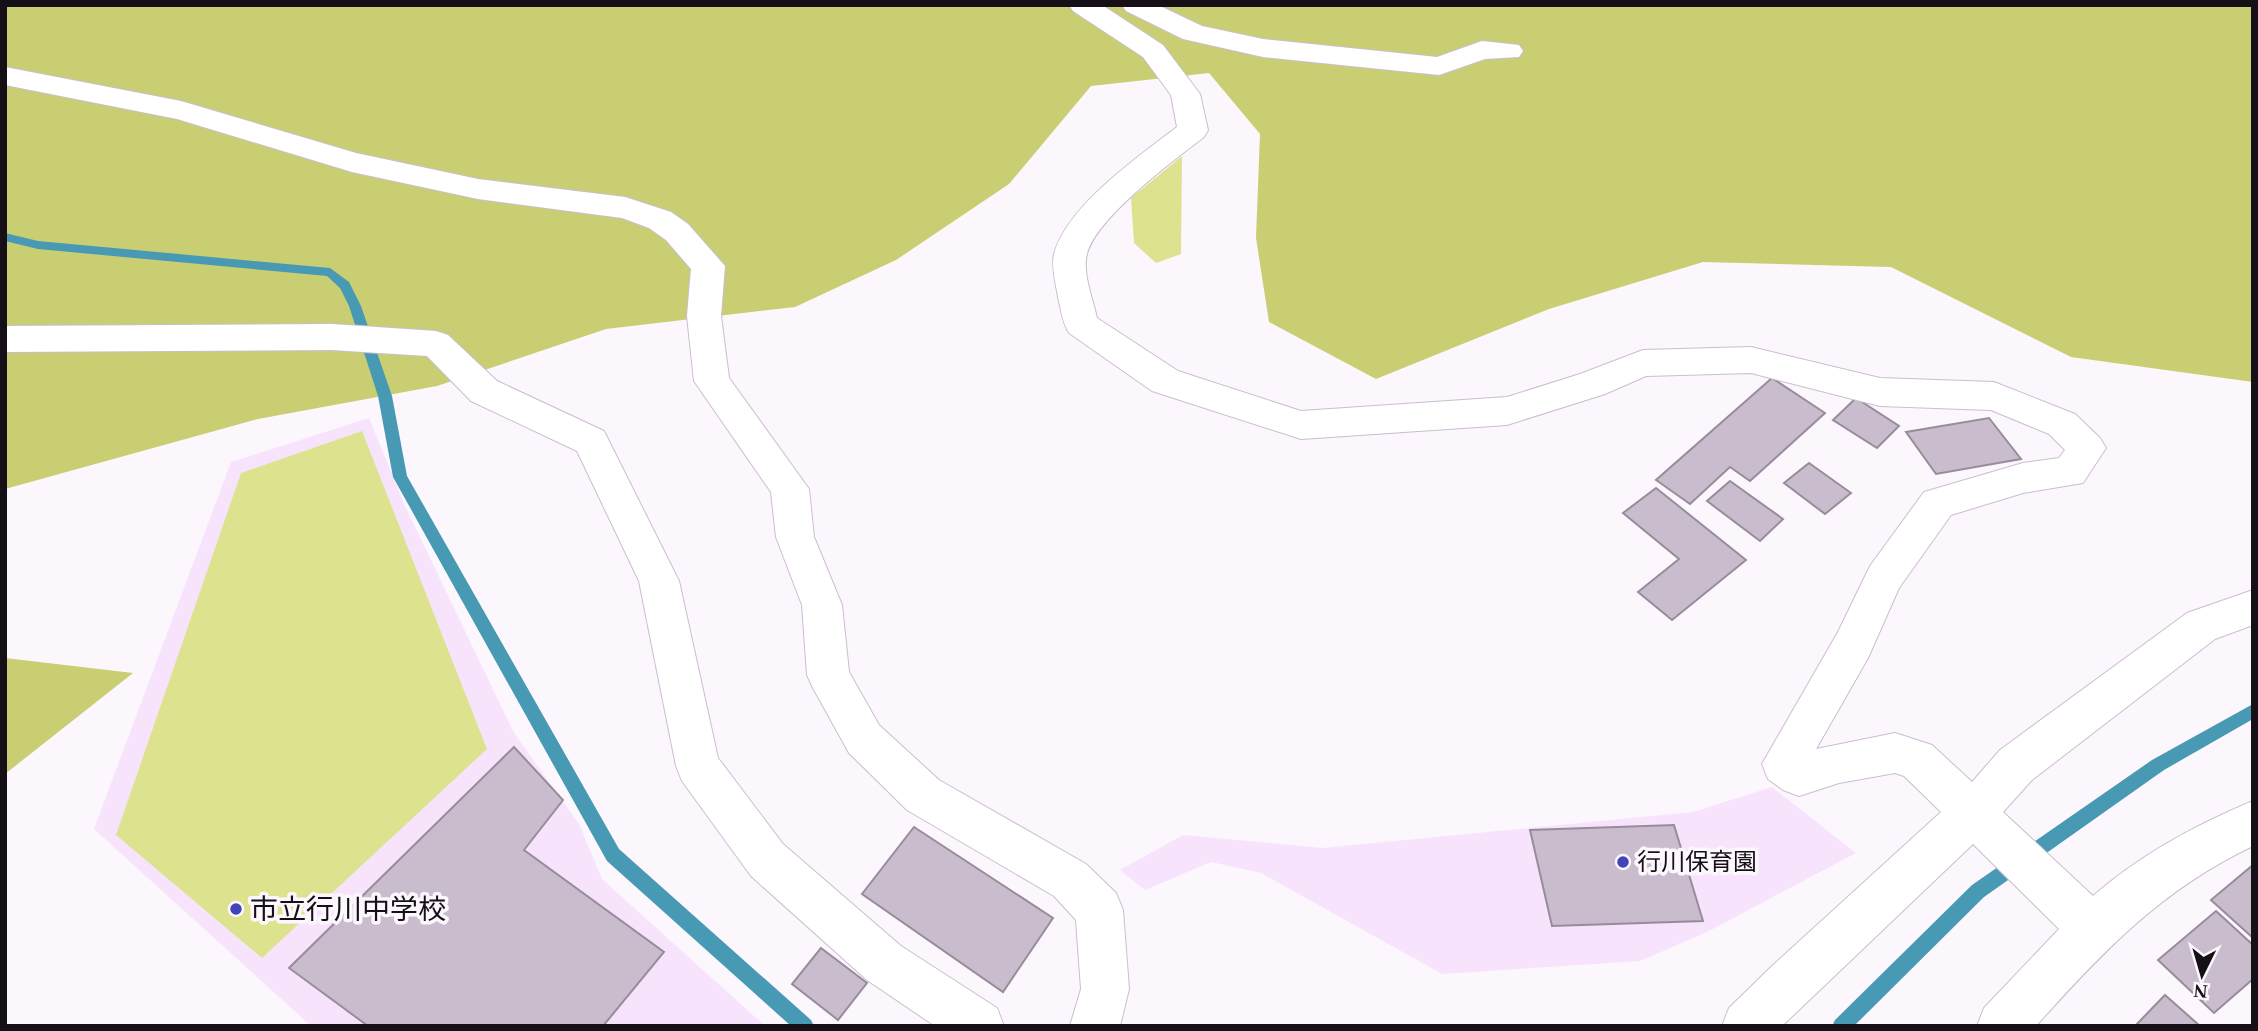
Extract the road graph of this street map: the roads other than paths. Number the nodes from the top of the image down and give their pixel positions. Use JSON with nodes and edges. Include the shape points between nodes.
{"nodes":[{"id":1,"x":1083,"y":5,"type":"edge"},
{"id":2,"x":1136,"y":5,"type":"edge"},
{"id":3,"x":1509,"y":51,"type":"dead end"},
{"id":4,"x":5,"y":76,"type":"edge"},
{"id":5,"x":5,"y":340,"type":"edge"},
{"id":6,"x":2253,"y":607,"type":"edge"},
{"id":7,"x":1972,"y":814,"type":"junction"},
{"id":8,"x":2253,"y":823,"type":"edge"},
{"id":9,"x":2094,"y":930,"type":"junction"},
{"id":10,"x":979,"y":1026,"type":"edge"},
{"id":11,"x":1095,"y":1026,"type":"edge"},
{"id":12,"x":1746,"y":1026,"type":"edge"},
{"id":13,"x":2002,"y":1026,"type":"edge"}],
"edges":[{"from":1,"to":7,"type":"street","via":[[1153,51],[1185,94],[1193,130],[1083,226],[1070,256],[1081,324],[1165,381],[1301,425],[1507,411],[1643,363],[1751,360],[1881,392],[1994,396],[2062,424],[2087,448],[2070,472],[2023,478],[1938,503],[1884,579],[1853,645],[1784,764],[1799,775],[1884,755],[1906,756],[1917,759]]},
{"from":2,"to":3,"type":"street","via":[[1192,33],[1263,48],[1439,66],[1482,50]]},
{"from":4,"to":11,"type":"street","via":[[181,110],[352,162],[478,189],[625,208],[660,220],[677,232],[708,266],[704,316],[712,381],[790,489],[795,537],[822,604],[828,675],[864,739],[923,795],[1070,880],[1099,910],[1105,989]]},
{"from":5,"to":10,"type":"street","via":[[332,337],[436,344],[484,391],[591,441],[659,581],[698,766],[767,860],[884,963]]},
{"from":6,"to":7,"type":"street","via":[[2201,626],[2016,765]]},
{"from":7,"to":9,"type":"street"},
{"from":7,"to":12,"type":"street"},
{"from":8,"to":9,"type":"street","via":[[2230,832],[2163,874]]},
{"from":9,"to":13,"type":"street"}]}
